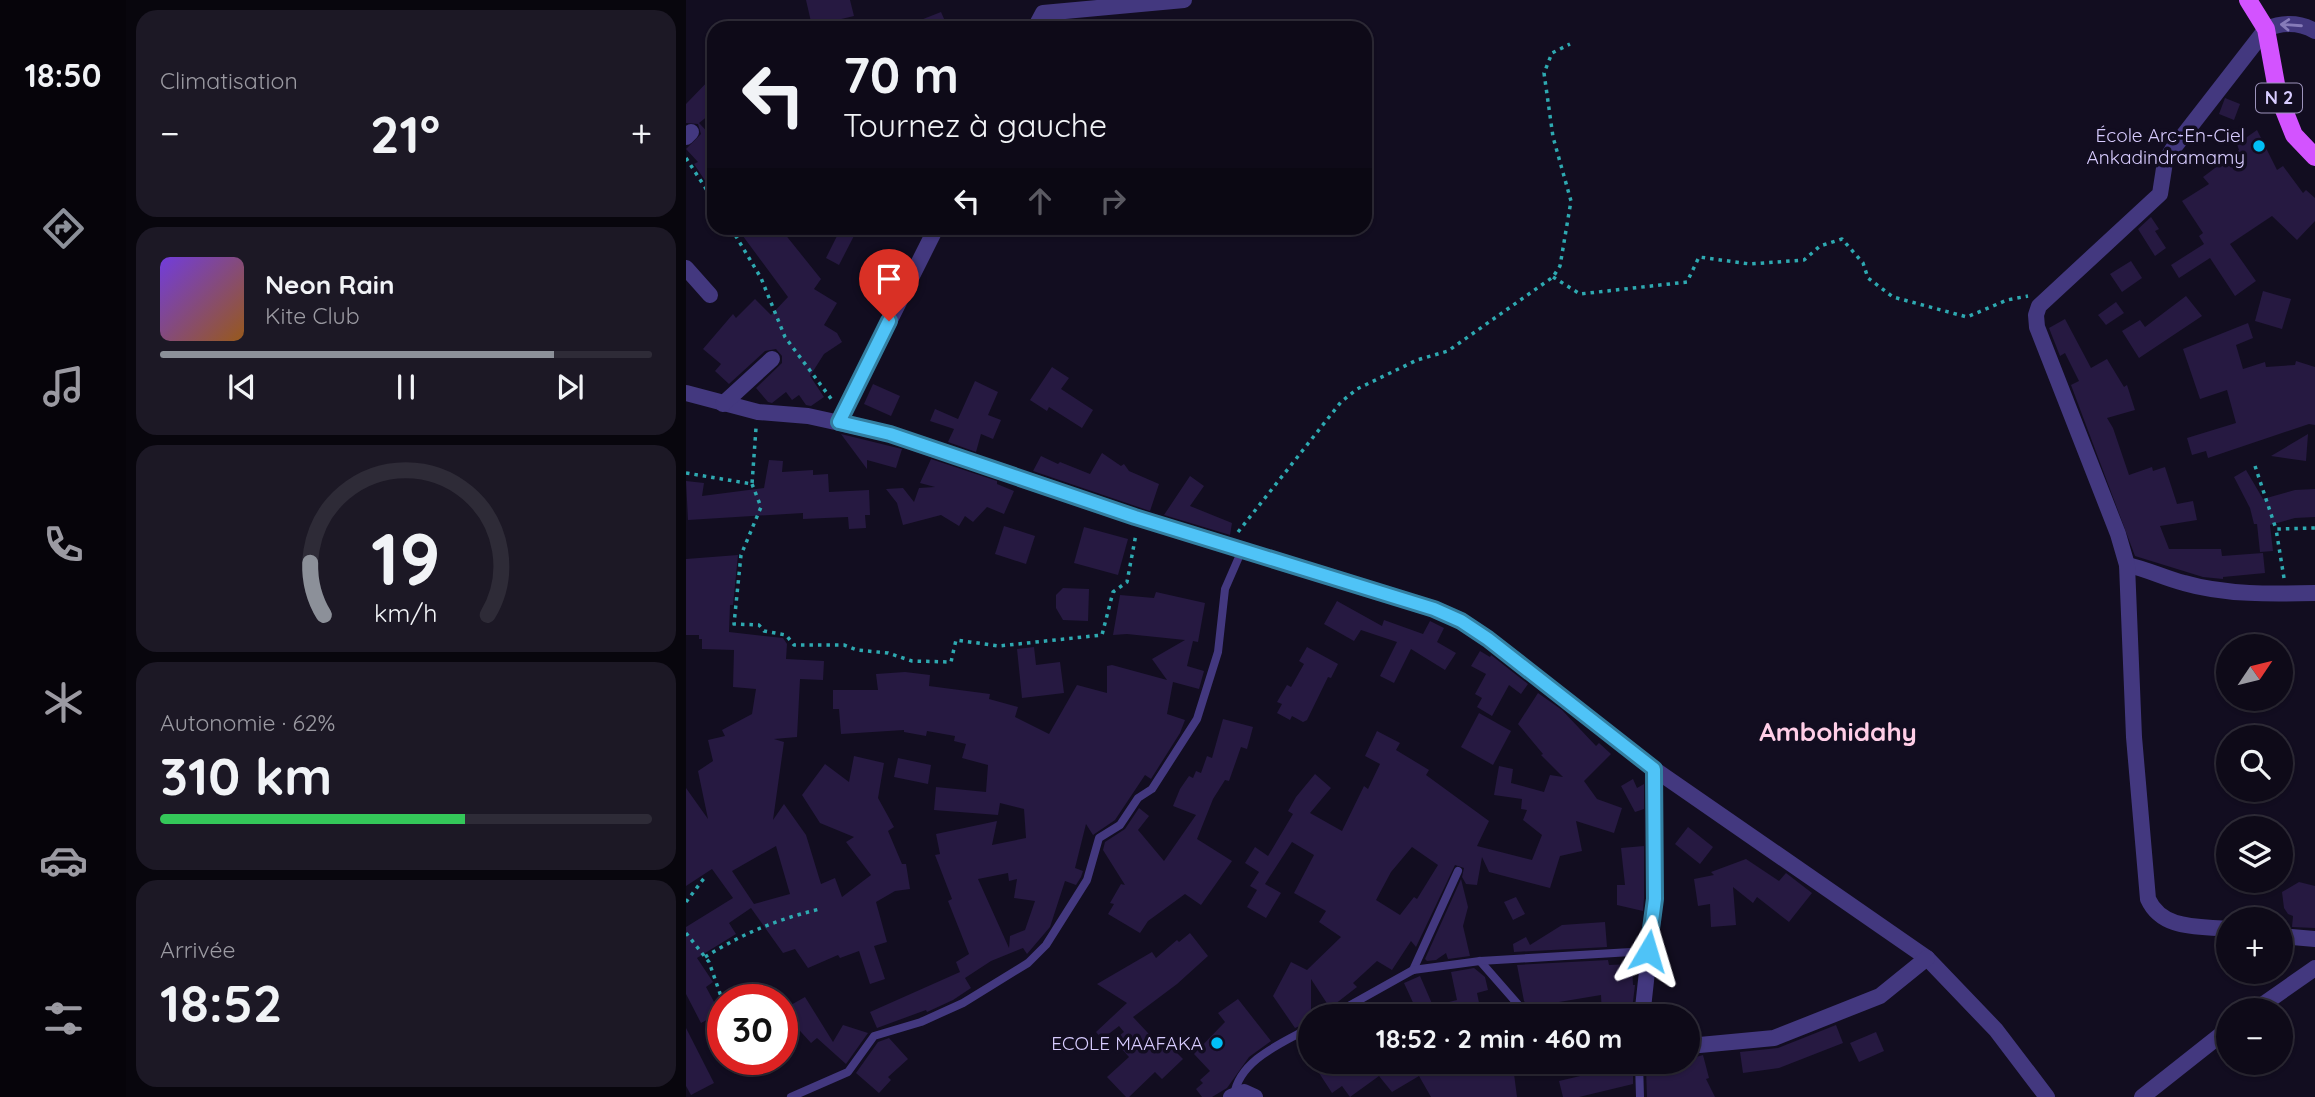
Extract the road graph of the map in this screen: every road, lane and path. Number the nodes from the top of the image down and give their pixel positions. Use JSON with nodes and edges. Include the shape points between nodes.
{"nodes":[{"id":1,"x":1184,"y":0,"type":"edge"},
{"id":2,"x":2248,"y":0,"type":"edge"},
{"id":3,"x":1039,"y":21,"type":"edge"},
{"id":4,"x":2266,"y":29,"type":"junction"},
{"id":5,"x":2315,"y":31,"type":"edge"},
{"id":6,"x":1570,"y":44,"type":"dead end"},
{"id":7,"x":2315,"y":157,"type":"edge"},
{"id":8,"x":686,"y":158,"type":"edge"},
{"id":9,"x":707,"y":190,"type":"edge"},
{"id":10,"x":735,"y":235,"type":"edge"},
{"id":11,"x":932,"y":235,"type":"edge"},
{"id":12,"x":686,"y":268,"type":"edge"},
{"id":13,"x":1553,"y":278,"type":"junction"},
{"id":14,"x":2057,"y":290,"type":"junction"},
{"id":15,"x":710,"y":295,"type":"dead end"},
{"id":16,"x":772,"y":359,"type":"dead end"},
{"id":17,"x":686,"y":393,"type":"edge"},
{"id":18,"x":723,"y":404,"type":"junction"},
{"id":19,"x":758,"y":412,"type":"junction"},
{"id":20,"x":841,"y":418,"type":"junction"},
{"id":21,"x":2255,"y":466,"type":"dead end"},
{"id":22,"x":686,"y":473,"type":"edge"},
{"id":23,"x":752,"y":484,"type":"junction"},
{"id":24,"x":1139,"y":518,"type":"junction"},
{"id":25,"x":2315,"y":527,"type":"edge"},
{"id":26,"x":2276,"y":530,"type":"junction"},
{"id":27,"x":1235,"y":547,"type":"junction"},
{"id":28,"x":2127,"y":565,"type":"junction"},
{"id":29,"x":2315,"y":593,"type":"edge"},
{"id":30,"x":2287,"y":594,"type":"junction"},
{"id":31,"x":1654,"y":769,"type":"junction"},
{"id":32,"x":1458,"y":871,"type":"dead end"},
{"id":33,"x":705,"y":877,"type":"dead end"},
{"id":34,"x":686,"y":902,"type":"edge"},
{"id":35,"x":820,"y":909,"type":"dead end"},
{"id":36,"x":2216,"y":928,"type":"edge"},
{"id":37,"x":686,"y":933,"type":"edge"},
{"id":38,"x":2293,"y":937,"type":"edge"},
{"id":39,"x":2315,"y":939,"type":"edge"},
{"id":40,"x":1648,"y":951,"type":"junction"},
{"id":41,"x":705,"y":957,"type":"junction"},
{"id":42,"x":1927,"y":958,"type":"junction"},
{"id":43,"x":1480,"y":961,"type":"junction"},
{"id":44,"x":2315,"y":968,"type":"edge"},
{"id":45,"x":1413,"y":970,"type":"junction"},
{"id":46,"x":716,"y":984,"type":"edge"},
{"id":47,"x":2272,"y":998,"type":"edge"},
{"id":48,"x":1352,"y":1004,"type":"edge"},
{"id":49,"x":1518,"y":1004,"type":"edge"},
{"id":50,"x":1643,"y":1004,"type":"edge"},
{"id":51,"x":1298,"y":1034,"type":"edge"},
{"id":52,"x":2216,"y":1038,"type":"edge"},
{"id":53,"x":1700,"y":1045,"type":"edge"},
{"id":54,"x":1639,"y":1074,"type":"edge"},
{"id":55,"x":1233,"y":1096,"type":"edge"},
{"id":56,"x":791,"y":1097,"type":"edge"},
{"id":57,"x":1255,"y":1097,"type":"edge"},
{"id":58,"x":1640,"y":1097,"type":"edge"},
{"id":59,"x":2048,"y":1097,"type":"edge"},
{"id":60,"x":2141,"y":1097,"type":"edge"}],
"edges":[{"from":1,"to":3,"type":"street","via":[[1043,13]]},
{"from":2,"to":4,"type":"main road","number":"N 2"},
{"from":5,"to":4,"type":"street","one_way":true,"via":[[2282,23]]},
{"from":4,"to":7,"type":"main road","number":"N 2","via":[[2282,105],[2294,135]]},
{"from":4,"to":14,"type":"street","via":[[2172,150],[2165,162],[2160,194]]},
{"from":6,"to":13,"type":"path","via":[[1552,54],[1544,73],[1553,137],[1571,201],[1560,266]]},
{"from":8,"to":9,"type":"path"},
{"from":10,"to":20,"type":"path","via":[[761,278],[785,337]]},
{"from":11,"to":20,"type":"street"},
{"from":12,"to":15,"type":"street"},
{"from":13,"to":14,"type":"path","via":[[1580,294],[1687,282],[1699,257],[1750,264],[1804,260],[1820,246],[1842,239],[1863,262],[1868,278],[1893,297],[1967,317],[2007,300]]},
{"from":13,"to":27,"type":"path","via":[[1448,351],[1417,360],[1357,389],[1341,402]]},
{"from":14,"to":28,"type":"street","via":[[2039,306],[2037,327]]},
{"from":16,"to":18,"type":"street"},
{"from":17,"to":18,"type":"street"},
{"from":18,"to":19,"type":"street"},
{"from":19,"to":20,"type":"street"},
{"from":19,"to":23,"type":"path"},
{"from":20,"to":24,"type":"street"},
{"from":21,"to":26,"type":"path"},
{"from":22,"to":23,"type":"path"},
{"from":23,"to":24,"type":"path","via":[[761,507],[741,555],[734,624],[759,625],[764,631],[786,635],[794,645],[844,645],[912,661],[951,662],[956,640],[999,646],[1102,635],[1113,592],[1127,582]]},
{"from":24,"to":27,"type":"street"},
{"from":25,"to":26,"type":"path"},
{"from":26,"to":30,"type":"path"},
{"from":27,"to":31,"type":"street","via":[[1461,621]]},
{"from":27,"to":56,"type":"lane","via":[[1217,652],[1197,719],[1152,789],[1138,798],[1119,825],[1099,838],[1087,880],[1046,945],[1028,964],[962,1003],[874,1036],[848,1072]]},
{"from":28,"to":30,"type":"street","via":[[2184,583]]},
{"from":28,"to":36,"type":"street","via":[[2134,737],[2148,899],[2154,911],[2169,922]]},
{"from":29,"to":30,"type":"street"},
{"from":31,"to":40,"type":"street","via":[[1655,899]]},
{"from":31,"to":42,"type":"street"},
{"from":32,"to":45,"type":"lane"},
{"from":33,"to":34,"type":"path"},
{"from":35,"to":41,"type":"path","via":[[744,933]]},
{"from":37,"to":41,"type":"path"},
{"from":38,"to":39,"type":"street"},
{"from":40,"to":43,"type":"lane"},
{"from":40,"to":50,"type":"street"},
{"from":41,"to":46,"type":"path"},
{"from":42,"to":53,"type":"street","via":[[1880,996],[1774,1038]]},
{"from":42,"to":59,"type":"street","via":[[1996,1030]]},
{"from":43,"to":45,"type":"lane"},
{"from":43,"to":49,"type":"lane"},
{"from":44,"to":47,"type":"street"},
{"from":45,"to":48,"type":"lane"},
{"from":51,"to":55,"type":"lane","via":[[1261,1055],[1237,1081]]},
{"from":52,"to":60,"type":"street"},
{"from":54,"to":58,"type":"lane"},
{"from":55,"to":57,"type":"street","via":[[1244,1091]]}]}
